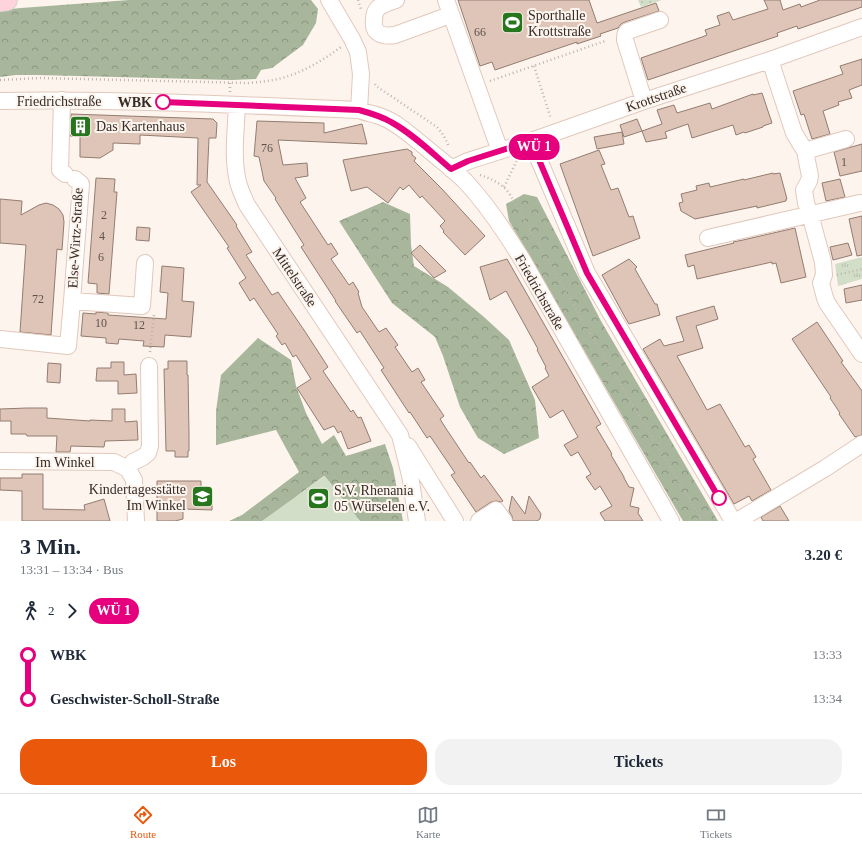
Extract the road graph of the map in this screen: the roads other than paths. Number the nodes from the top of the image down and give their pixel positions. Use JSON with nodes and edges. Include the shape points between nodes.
{"nodes":[{"id":1,"x":7,"y":0,"type":"edge"},
{"id":2,"x":329,"y":0,"type":"edge"},
{"id":3,"x":396,"y":0,"type":"edge"},
{"id":4,"x":0,"y":1,"type":"edge"},
{"id":5,"x":448,"y":7,"type":"edge"},
{"id":6,"x":660,"y":20,"type":"dead end"},
{"id":7,"x":862,"y":27,"type":"edge"},
{"id":8,"x":770,"y":60,"type":"junction"},
{"id":9,"x":62,"y":100,"type":"junction"},
{"id":10,"x":0,"y":101,"type":"edge"},
{"id":11,"x":644,"y":101,"type":"junction"},
{"id":12,"x":237,"y":105,"type":"junction"},
{"id":13,"x":359,"y":110,"type":"junction"},
{"id":14,"x":846,"y":139,"type":"dead end"},
{"id":15,"x":524,"y":144,"type":"junction"},
{"id":16,"x":500,"y":151,"type":"junction"},
{"id":17,"x":805,"y":151,"type":"junction"},
{"id":18,"x":457,"y":166,"type":"junction"},
{"id":19,"x":860,"y":203,"type":"dead end"},
{"id":20,"x":810,"y":214,"type":"junction"},
{"id":21,"x":708,"y":238,"type":"dead end"},
{"id":22,"x":145,"y":263,"type":"dead end"},
{"id":23,"x":72,"y":301,"type":"junction"},
{"id":24,"x":0,"y":339,"type":"edge"},
{"id":25,"x":862,"y":354,"type":"edge"},
{"id":26,"x":149,"y":366,"type":"road end"},
{"id":27,"x":400,"y":434,"type":"junction"},
{"id":28,"x":862,"y":444,"type":"edge"},
{"id":29,"x":0,"y":461,"type":"edge"},
{"id":30,"x":128,"y":469,"type":"junction"},
{"id":31,"x":136,"y":521,"type":"edge"},
{"id":32,"x":417,"y":521,"type":"edge"},
{"id":33,"x":455,"y":521,"type":"edge"},
{"id":34,"x":479,"y":521,"type":"edge"},
{"id":35,"x":504,"y":521,"type":"edge"},
{"id":36,"x":671,"y":521,"type":"edge"},
{"id":37,"x":733,"y":521,"type":"edge"},
{"id":38,"x":737,"y":521,"type":"edge"}],
"edges":[{"from":1,"to":4,"type":"main road"},
{"from":2,"to":13,"type":"street","via":[[358,52],[361,74]]},
{"from":3,"to":5,"type":"street","via":[[376,10],[373,24],[379,33],[395,35]]},
{"from":5,"to":16,"type":"street"},
{"from":6,"to":11,"type":"street","via":[[628,31],[625,36]]},
{"from":7,"to":8,"type":"street","name":"Krottstraße"},
{"from":8,"to":11,"type":"street","name":"Krottstraße"},
{"from":8,"to":17,"type":"street","via":[[794,133]]},
{"from":9,"to":10,"type":"street","name":"Friedrichstraße"},
{"from":9,"to":12,"type":"street","name":"Friedrichstraße"},
{"from":9,"to":23,"type":"street","name":"Else-Wirtz-Straße","via":[[60,170],[81,184]]},
{"from":11,"to":15,"type":"street","name":"Krottstraße"},
{"from":12,"to":13,"type":"street","name":"Friedrichstraße"},
{"from":12,"to":27,"type":"street","name":"Mittelstraße","via":[[236,172],[247,205]]},
{"from":13,"to":18,"type":"street","name":"Friedrichstraße","via":[[391,122]]},
{"from":14,"to":17,"type":"street"},
{"from":15,"to":16,"type":"street","name":"Krottstraße"},
{"from":15,"to":37,"type":"street","via":[[587,273]]},
{"from":16,"to":18,"type":"street","name":"Krottstraße"},
{"from":17,"to":20,"type":"street","via":[[810,176],[804,190]]},
{"from":18,"to":36,"type":"street","name":"Friedrichstraße","via":[[465,182],[507,234]]},
{"from":19,"to":20,"type":"street"},
{"from":20,"to":21,"type":"street"},
{"from":20,"to":25,"type":"street","via":[[823,262],[821,283],[827,303]]},
{"from":22,"to":23,"type":"street","name":"Else-Wirtz-Straße","via":[[148,307]]},
{"from":23,"to":24,"type":"street","via":[[68,346]]},
{"from":26,"to":30,"type":"street","via":[[150,446],[148,453],[133,462]]},
{"from":27,"to":32,"type":"street","name":"Mittelstraße"},
{"from":27,"to":33,"type":"street","name":"Mittelstraße"},
{"from":28,"to":38,"type":"street"},
{"from":29,"to":30,"type":"street","name":"Im Winkel","via":[[114,462]]},
{"from":30,"to":31,"type":"street","via":[[134,480]]},
{"from":34,"to":35,"type":"street","via":[[496,510]]}]}
